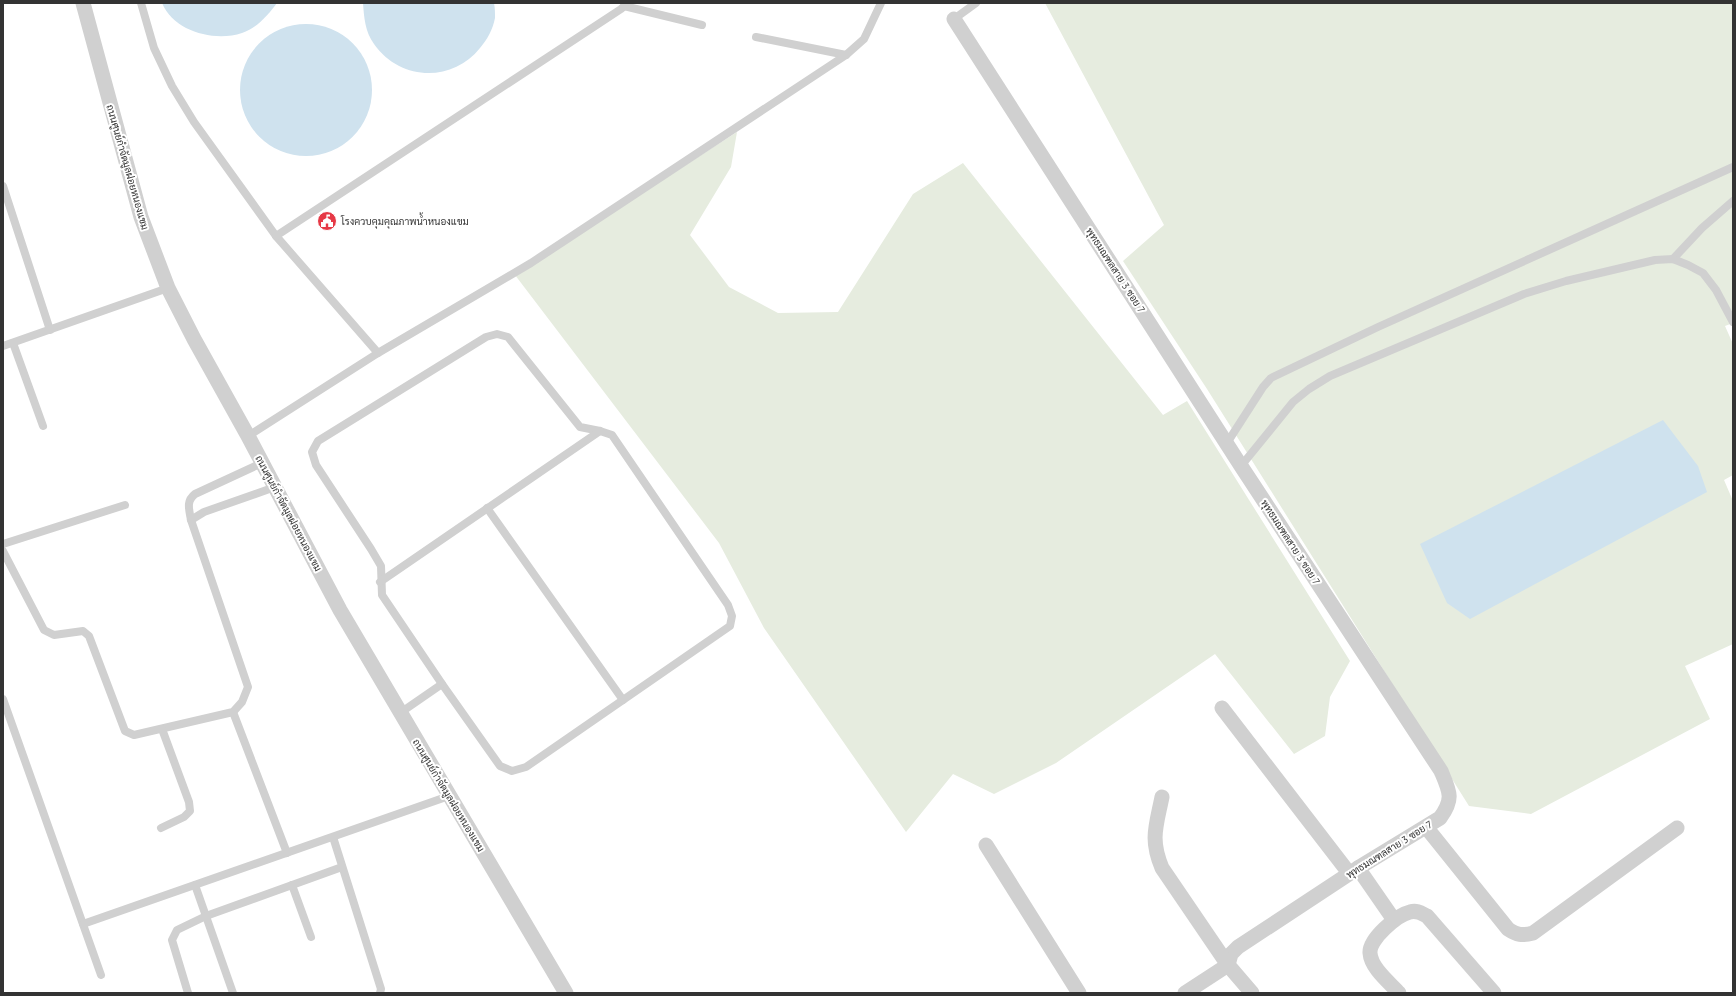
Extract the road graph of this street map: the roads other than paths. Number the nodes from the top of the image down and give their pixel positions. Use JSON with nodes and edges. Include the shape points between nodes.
{"nodes":[{"id":1,"x":83,"y":3,"type":"edge"},
{"id":2,"x":141,"y":3,"type":"edge"},
{"id":3,"x":881,"y":3,"type":"edge"},
{"id":4,"x":976,"y":3,"type":"edge"},
{"id":5,"x":626,"y":5,"type":"edge"},
{"id":6,"x":954,"y":19,"type":"joint"},
{"id":7,"x":702,"y":25,"type":"dead end"},
{"id":8,"x":756,"y":37,"type":"dead end"},
{"id":9,"x":846,"y":55,"type":"junction"},
{"id":10,"x":1733,"y":167,"type":"edge"},
{"id":11,"x":3,"y":186,"type":"edge"},
{"id":12,"x":1733,"y":201,"type":"edge"},
{"id":13,"x":276,"y":236,"type":"junction"},
{"id":14,"x":1673,"y":260,"type":"junction"},
{"id":15,"x":168,"y":288,"type":"junction"},
{"id":16,"x":1733,"y":322,"type":"edge"},
{"id":17,"x":50,"y":330,"type":"junction"},
{"id":18,"x":13,"y":343,"type":"junction"},
{"id":19,"x":3,"y":346,"type":"edge"},
{"id":20,"x":378,"y":353,"type":"junction"},
{"id":21,"x":43,"y":426,"type":"dead end"},
{"id":22,"x":600,"y":431,"type":"junction"},
{"id":23,"x":248,"y":436,"type":"junction"},
{"id":24,"x":1227,"y":443,"type":"junction"},
{"id":25,"x":262,"y":463,"type":"junction"},
{"id":26,"x":1241,"y":466,"type":"junction"},
{"id":27,"x":275,"y":487,"type":"junction"},
{"id":28,"x":125,"y":504,"type":"dead end"},
{"id":29,"x":488,"y":508,"type":"junction"},
{"id":30,"x":191,"y":520,"type":"junction"},
{"id":31,"x":3,"y":544,"type":"edge"},
{"id":32,"x":3,"y":551,"type":"edge"},
{"id":33,"x":380,"y":582,"type":"junction"},
{"id":34,"x":442,"y":684,"type":"junction"},
{"id":35,"x":3,"y":699,"type":"edge"},
{"id":36,"x":623,"y":700,"type":"junction"},
{"id":37,"x":1222,"y":708,"type":"dead end"},
{"id":38,"x":233,"y":712,"type":"junction"},
{"id":39,"x":400,"y":713,"type":"junction"},
{"id":40,"x":162,"y":728,"type":"junction"},
{"id":41,"x":449,"y":796,"type":"junction"},
{"id":42,"x":1162,"y":797,"type":"dead end"},
{"id":43,"x":1426,"y":827,"type":"junction"},
{"id":44,"x":161,"y":828,"type":"dead end"},
{"id":45,"x":1677,"y":828,"type":"dead end"},
{"id":46,"x":333,"y":837,"type":"junction"},
{"id":47,"x":986,"y":845,"type":"dead end"},
{"id":48,"x":286,"y":853,"type":"junction"},
{"id":49,"x":342,"y":867,"type":"junction"},
{"id":50,"x":1354,"y":870,"type":"junction"},
{"id":51,"x":195,"y":885,"type":"junction"},
{"id":52,"x":292,"y":885,"type":"junction"},
{"id":53,"x":206,"y":916,"type":"junction"},
{"id":54,"x":1394,"y":920,"type":"junction"},
{"id":55,"x":83,"y":924,"type":"junction"},
{"id":56,"x":311,"y":937,"type":"dead end"},
{"id":57,"x":1228,"y":965,"type":"junction"},
{"id":58,"x":101,"y":975,"type":"dead end"},
{"id":59,"x":188,"y":993,"type":"edge"},
{"id":60,"x":233,"y":993,"type":"edge"},
{"id":61,"x":380,"y":993,"type":"edge"},
{"id":62,"x":566,"y":993,"type":"edge"},
{"id":63,"x":1079,"y":993,"type":"edge"},
{"id":64,"x":1185,"y":993,"type":"edge"},
{"id":65,"x":1252,"y":993,"type":"edge"},
{"id":66,"x":1399,"y":993,"type":"edge"},
{"id":67,"x":1494,"y":993,"type":"edge"}],
"edges":[{"from":1,"to":15,"type":"street","name":"ถนนศูนย์กำจัดมูลฝอยหนองแขม","via":[[141,217]]},
{"from":2,"to":13,"type":"lane","via":[[154,48],[172,86],[194,122]]},
{"from":3,"to":9,"type":"lane","via":[[864,39]]},
{"from":4,"to":6,"type":"lane"},
{"from":5,"to":7,"type":"lane"},
{"from":5,"to":13,"type":"lane"},
{"from":6,"to":24,"type":"street","name":"พุทธมณฑลสาย 3 ซอย 7"},
{"from":8,"to":9,"type":"lane"},
{"from":9,"to":20,"type":"lane","via":[[530,263]]},
{"from":10,"to":24,"type":"lane","via":[[1272,378],[1263,387]]},
{"from":11,"to":17,"type":"lane"},
{"from":12,"to":14,"type":"lane","via":[[1702,228]]},
{"from":13,"to":20,"type":"lane"},
{"from":14,"to":16,"type":"lane","via":[[1703,273],[1716,290]]},
{"from":14,"to":26,"type":"lane","via":[[1655,260],[1566,281],[1524,294],[1330,376],[1294,402]]},
{"from":15,"to":17,"type":"lane"},
{"from":15,"to":23,"type":"street","name":"ถนนศูนย์กำจัดมูลฝอยหนองแขม"},
{"from":17,"to":18,"type":"lane"},
{"from":18,"to":19,"type":"lane"},
{"from":18,"to":21,"type":"lane"},
{"from":20,"to":23,"type":"lane"},
{"from":22,"to":29,"type":"lane"},
{"from":22,"to":33,"type":"lane","via":[[580,427],[508,336],[497,334],[486,337],[318,441],[312,452],[316,465],[372,549],[381,566]]},
{"from":22,"to":36,"type":"lane","via":[[612,435],[728,605],[732,616],[730,626]]},
{"from":23,"to":25,"type":"street","name":"ถนนศูนย์กำจัดมูลฝอยหนองแขม"},
{"from":24,"to":26,"type":"street","name":"พุทธมณฑลสาย 3 ซอย 7"},
{"from":25,"to":27,"type":"street","name":"ถนนศูนย์กำจัดมูลฝอยหนองแขม"},
{"from":25,"to":30,"type":"lane","via":[[190,498],[188,503]]},
{"from":26,"to":43,"type":"street","name":"พุทธมณฑลสาย 3 ซอย 7","via":[[1441,771],[1449,790],[1449,806],[1440,818]]},
{"from":27,"to":30,"type":"lane","via":[[204,512]]},
{"from":27,"to":39,"type":"street","name":"ถนนศูนย์กำจัดมูลฝอยหนองแขม","via":[[340,610]]},
{"from":28,"to":31,"type":"lane"},
{"from":29,"to":33,"type":"lane"},
{"from":29,"to":36,"type":"lane"},
{"from":30,"to":38,"type":"lane","via":[[248,687],[242,702]]},
{"from":32,"to":40,"type":"lane","via":[[44,630],[54,635],[83,631],[89,636],[125,731],[134,735]]},
{"from":33,"to":34,"type":"lane","via":[[382,595]]},
{"from":34,"to":36,"type":"lane","via":[[500,766],[512,771],[526,767]]},
{"from":34,"to":39,"type":"lane"},
{"from":35,"to":55,"type":"lane"},
{"from":37,"to":50,"type":"street"},
{"from":38,"to":40,"type":"lane"},
{"from":38,"to":48,"type":"lane"},
{"from":39,"to":41,"type":"street","name":"ถนนศูนย์กำจัดมูลฝอยหนองแขม"},
{"from":40,"to":44,"type":"lane","via":[[190,811],[184,817]]},
{"from":41,"to":46,"type":"lane"},
{"from":41,"to":62,"type":"street","name":"ถนนศูนย์กำจัดมูลฝอยหนองแขม"},
{"from":42,"to":57,"type":"street","via":[[1154,837],[1162,868]]},
{"from":43,"to":45,"type":"street","via":[[1508,929],[1524,936],[1533,933]]},
{"from":43,"to":50,"type":"street","name":"พุทธมณฑลสาย 3 ซอย 7"},
{"from":46,"to":48,"type":"lane"},
{"from":46,"to":49,"type":"lane"},
{"from":47,"to":63,"type":"street"},
{"from":48,"to":51,"type":"lane"},
{"from":49,"to":52,"type":"lane"},
{"from":49,"to":61,"type":"lane","via":[[381,989]]},
{"from":50,"to":54,"type":"street"},
{"from":50,"to":57,"type":"street","name":"พุทธมณฑลสาย 3 ซอย 7","via":[[1238,947],[1231,954]]},
{"from":51,"to":53,"type":"lane"},
{"from":51,"to":55,"type":"lane"},
{"from":52,"to":53,"type":"lane"},
{"from":52,"to":56,"type":"lane"},
{"from":53,"to":59,"type":"lane","via":[[176,930],[172,940]]},
{"from":53,"to":60,"type":"lane"},
{"from":54,"to":66,"type":"street","via":[[1374,940],[1370,952],[1372,962]]},
{"from":54,"to":67,"type":"street","via":[[1409,912],[1418,911],[1427,916]]},
{"from":55,"to":58,"type":"lane"},
{"from":57,"to":64,"type":"street"},
{"from":57,"to":65,"type":"street"}]}
